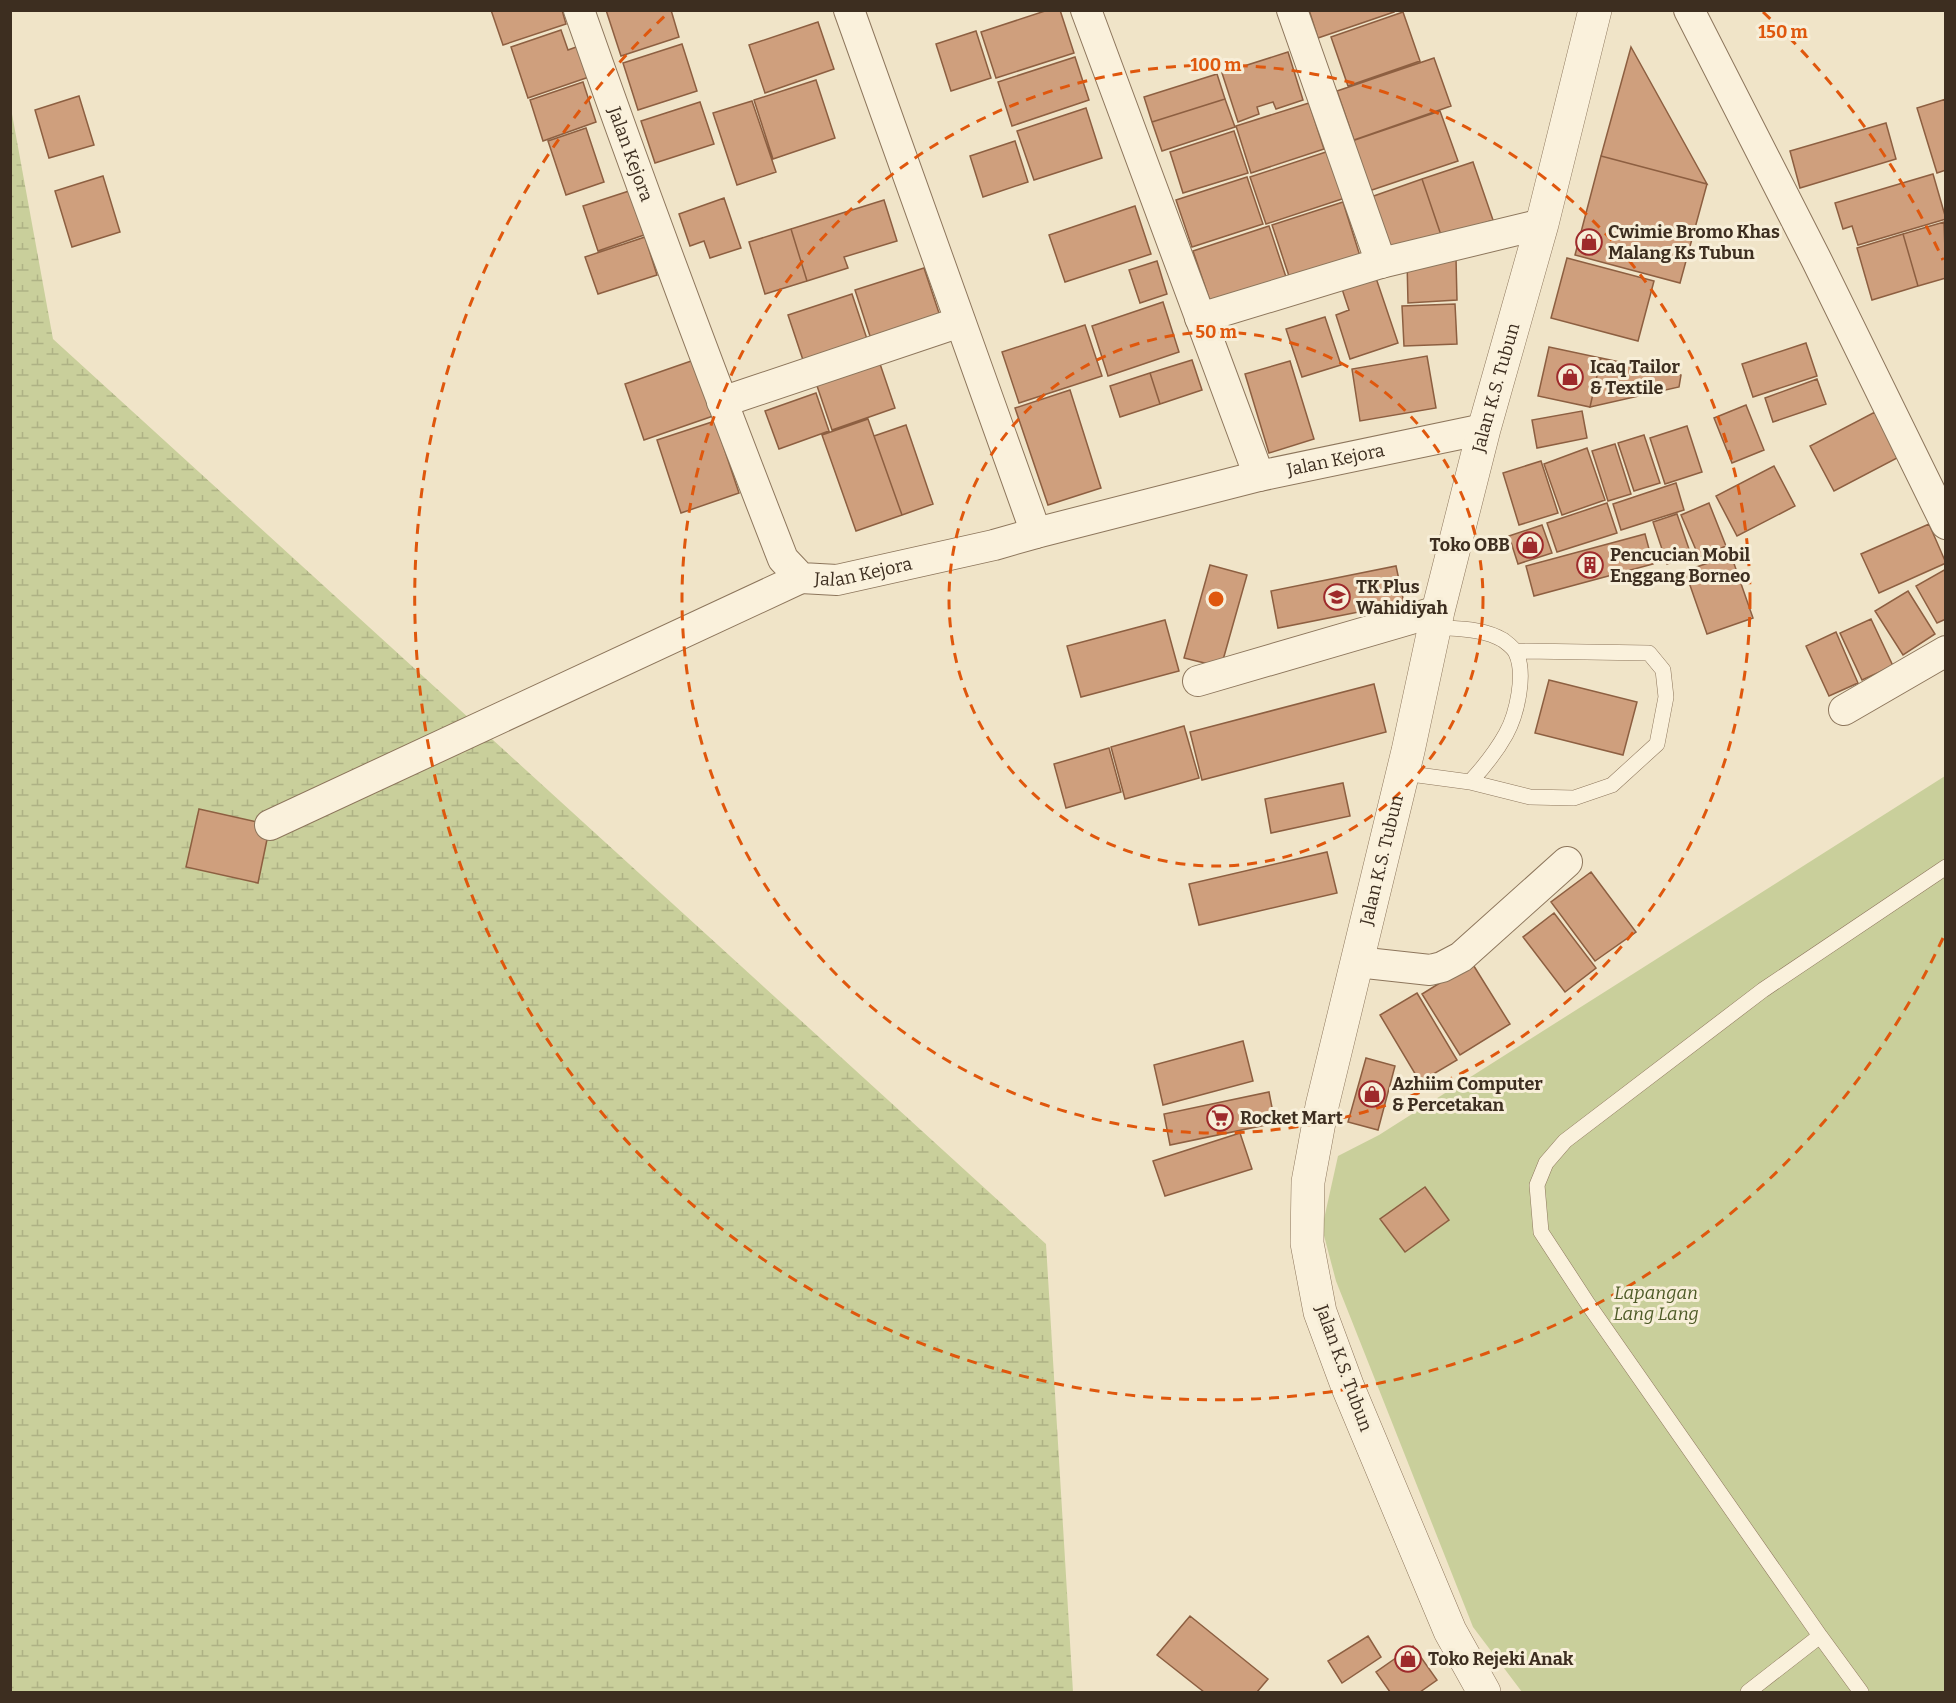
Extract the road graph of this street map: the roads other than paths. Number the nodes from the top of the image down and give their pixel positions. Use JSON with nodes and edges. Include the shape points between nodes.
{"nodes":[{"id":1,"x":579,"y":10,"type":"edge"},
{"id":2,"x":849,"y":10,"type":"edge"},
{"id":3,"x":1086,"y":10,"type":"edge"},
{"id":4,"x":1292,"y":10,"type":"edge"},
{"id":5,"x":1596,"y":10,"type":"edge"},
{"id":6,"x":1689,"y":10,"type":"edge"},
{"id":7,"x":1542,"y":224,"type":"junction"},
{"id":8,"x":1381,"y":263,"type":"junction"},
{"id":9,"x":1200,"y":318,"type":"junction"},
{"id":10,"x":960,"y":322,"type":"junction"},
{"id":11,"x":722,"y":402,"type":"junction"},
{"id":12,"x":1484,"y":429,"type":"junction"},
{"id":13,"x":1259,"y":476,"type":"junction"},
{"id":14,"x":1946,"y":524,"type":"edge"},
{"id":15,"x":1036,"y":533,"type":"junction"},
{"id":16,"x":801,"y":578,"type":"junction"},
{"id":17,"x":1437,"y":619,"type":"junction"},
{"id":18,"x":1516,"y":651,"type":"junction"},
{"id":19,"x":1946,"y":651,"type":"edge"},
{"id":20,"x":1198,"y":681,"type":"dead end"},
{"id":21,"x":1844,"y":710,"type":"dead end"},
{"id":22,"x":1403,"y":773,"type":"junction"},
{"id":23,"x":1470,"y":782,"type":"junction"},
{"id":24,"x":270,"y":825,"type":"dead end"},
{"id":25,"x":1567,"y":862,"type":"dead end"},
{"id":26,"x":1946,"y":867,"type":"edge"},
{"id":27,"x":1357,"y":962,"type":"junction"},
{"id":28,"x":1820,"y":1636,"type":"junction"},
{"id":29,"x":1484,"y":1692,"type":"edge"},
{"id":30,"x":1748,"y":1692,"type":"edge"},
{"id":31,"x":1861,"y":1692,"type":"edge"}],
"edges":[{"from":1,"to":11,"type":"street","name":"Jalan Kejora"},
{"from":2,"to":10,"type":"street"},
{"from":3,"to":9,"type":"street"},
{"from":4,"to":8,"type":"street"},
{"from":5,"to":7,"type":"street","name":"Jalan K.S. Tubun"},
{"from":6,"to":14,"type":"street"},
{"from":7,"to":8,"type":"street"},
{"from":7,"to":12,"type":"street","name":"Jalan K.S. Tubun"},
{"from":8,"to":9,"type":"street"},
{"from":9,"to":13,"type":"street"},
{"from":10,"to":11,"type":"street"},
{"from":10,"to":15,"type":"street"},
{"from":11,"to":16,"type":"street","name":"Jalan Kejora","via":[[783,559]]},
{"from":12,"to":13,"type":"street","name":"Jalan Kejora"},
{"from":12,"to":17,"type":"street","name":"Jalan K.S. Tubun"},
{"from":13,"to":15,"type":"street","name":"Jalan Kejora"},
{"from":15,"to":16,"type":"street","name":"Jalan Kejora","via":[[837,580]]},
{"from":16,"to":24,"type":"street"},
{"from":17,"to":18,"type":"lane","via":[[1503,640]]},
{"from":17,"to":20,"type":"street"},
{"from":17,"to":22,"type":"street","name":"Jalan K.S. Tubun"},
{"from":18,"to":23,"type":"lane","via":[[1519,689],[1508,732]]},
{"from":18,"to":23,"type":"lane","via":[[1649,653],[1663,670],[1666,697],[1657,744],[1612,785],[1574,798],[1530,797]]},
{"from":19,"to":21,"type":"street"},
{"from":22,"to":23,"type":"lane"},
{"from":22,"to":27,"type":"street","name":"Jalan K.S. Tubun"},
{"from":25,"to":27,"type":"street","via":[[1451,964],[1430,970]]},
{"from":26,"to":28,"type":"lane","via":[[1763,990],[1565,1141],[1546,1163],[1537,1185],[1541,1232]]},
{"from":27,"to":29,"type":"street","name":"Jalan K.S. Tubun","via":[[1308,1182],[1307,1243],[1320,1312],[1347,1385],[1450,1631]]},
{"from":28,"to":30,"type":"lane"},
{"from":28,"to":31,"type":"lane"}]}
